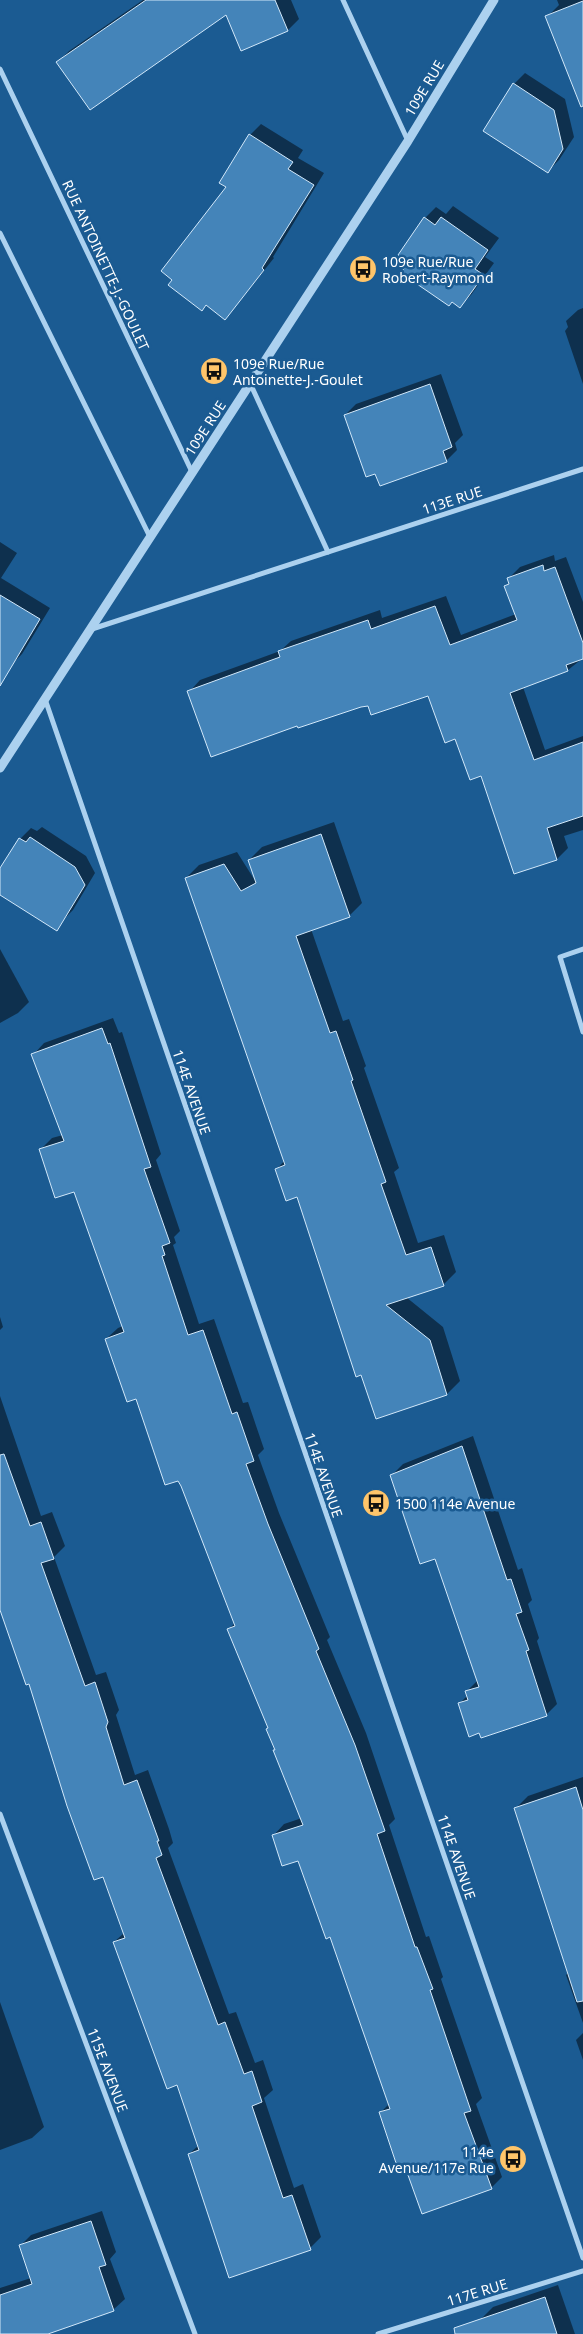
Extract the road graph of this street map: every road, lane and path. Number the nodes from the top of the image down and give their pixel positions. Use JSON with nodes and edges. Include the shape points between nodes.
{"nodes":[{"id":1,"x":342,"y":0,"type":"edge"},
{"id":2,"x":494,"y":0,"type":"edge"},
{"id":3,"x":0,"y":69,"type":"edge"},
{"id":4,"x":408,"y":141,"type":"junction"},
{"id":5,"x":0,"y":233,"type":"edge"},
{"id":6,"x":250,"y":383,"type":"junction"},
{"id":7,"x":583,"y":469,"type":"edge"},
{"id":8,"x":192,"y":472,"type":"junction"},
{"id":9,"x":150,"y":537,"type":"junction"},
{"id":10,"x":328,"y":552,"type":"junction"},
{"id":11,"x":89,"y":630,"type":"junction"},
{"id":12,"x":45,"y":699,"type":"junction"},
{"id":13,"x":0,"y":768,"type":"edge"},
{"id":14,"x":583,"y":949,"type":"edge"},
{"id":15,"x":583,"y":1032,"type":"edge"},
{"id":16,"x":0,"y":1814,"type":"edge"},
{"id":17,"x":583,"y":2258,"type":"edge"},
{"id":18,"x":583,"y":2271,"type":"edge"},
{"id":19,"x":195,"y":2334,"type":"edge"},
{"id":20,"x":378,"y":2334,"type":"edge"}],
"edges":[{"from":1,"to":4,"type":"street"},
{"from":2,"to":4,"type":"street","name":"109E RUE"},
{"from":3,"to":8,"type":"street","name":"RUE ANTOINETTE-J.-GOULET"},
{"from":4,"to":6,"type":"street","name":"109E RUE"},
{"from":5,"to":9,"type":"street"},
{"from":6,"to":8,"type":"street","name":"109E RUE"},
{"from":6,"to":10,"type":"street"},
{"from":7,"to":10,"type":"street","name":"113E RUE"},
{"from":8,"to":9,"type":"street","name":"109E RUE"},
{"from":9,"to":11,"type":"street","name":"109E RUE"},
{"from":10,"to":11,"type":"street","name":"113E RUE"},
{"from":11,"to":12,"type":"street","name":"109E RUE"},
{"from":12,"to":13,"type":"street","name":"109E RUE"},
{"from":12,"to":17,"type":"street","name":"114E AVENUE"},
{"from":14,"to":15,"type":"street","via":[[560,957]]},
{"from":16,"to":19,"type":"street","name":"115E AVENUE"},
{"from":18,"to":20,"type":"street","name":"117E RUE"}]}
